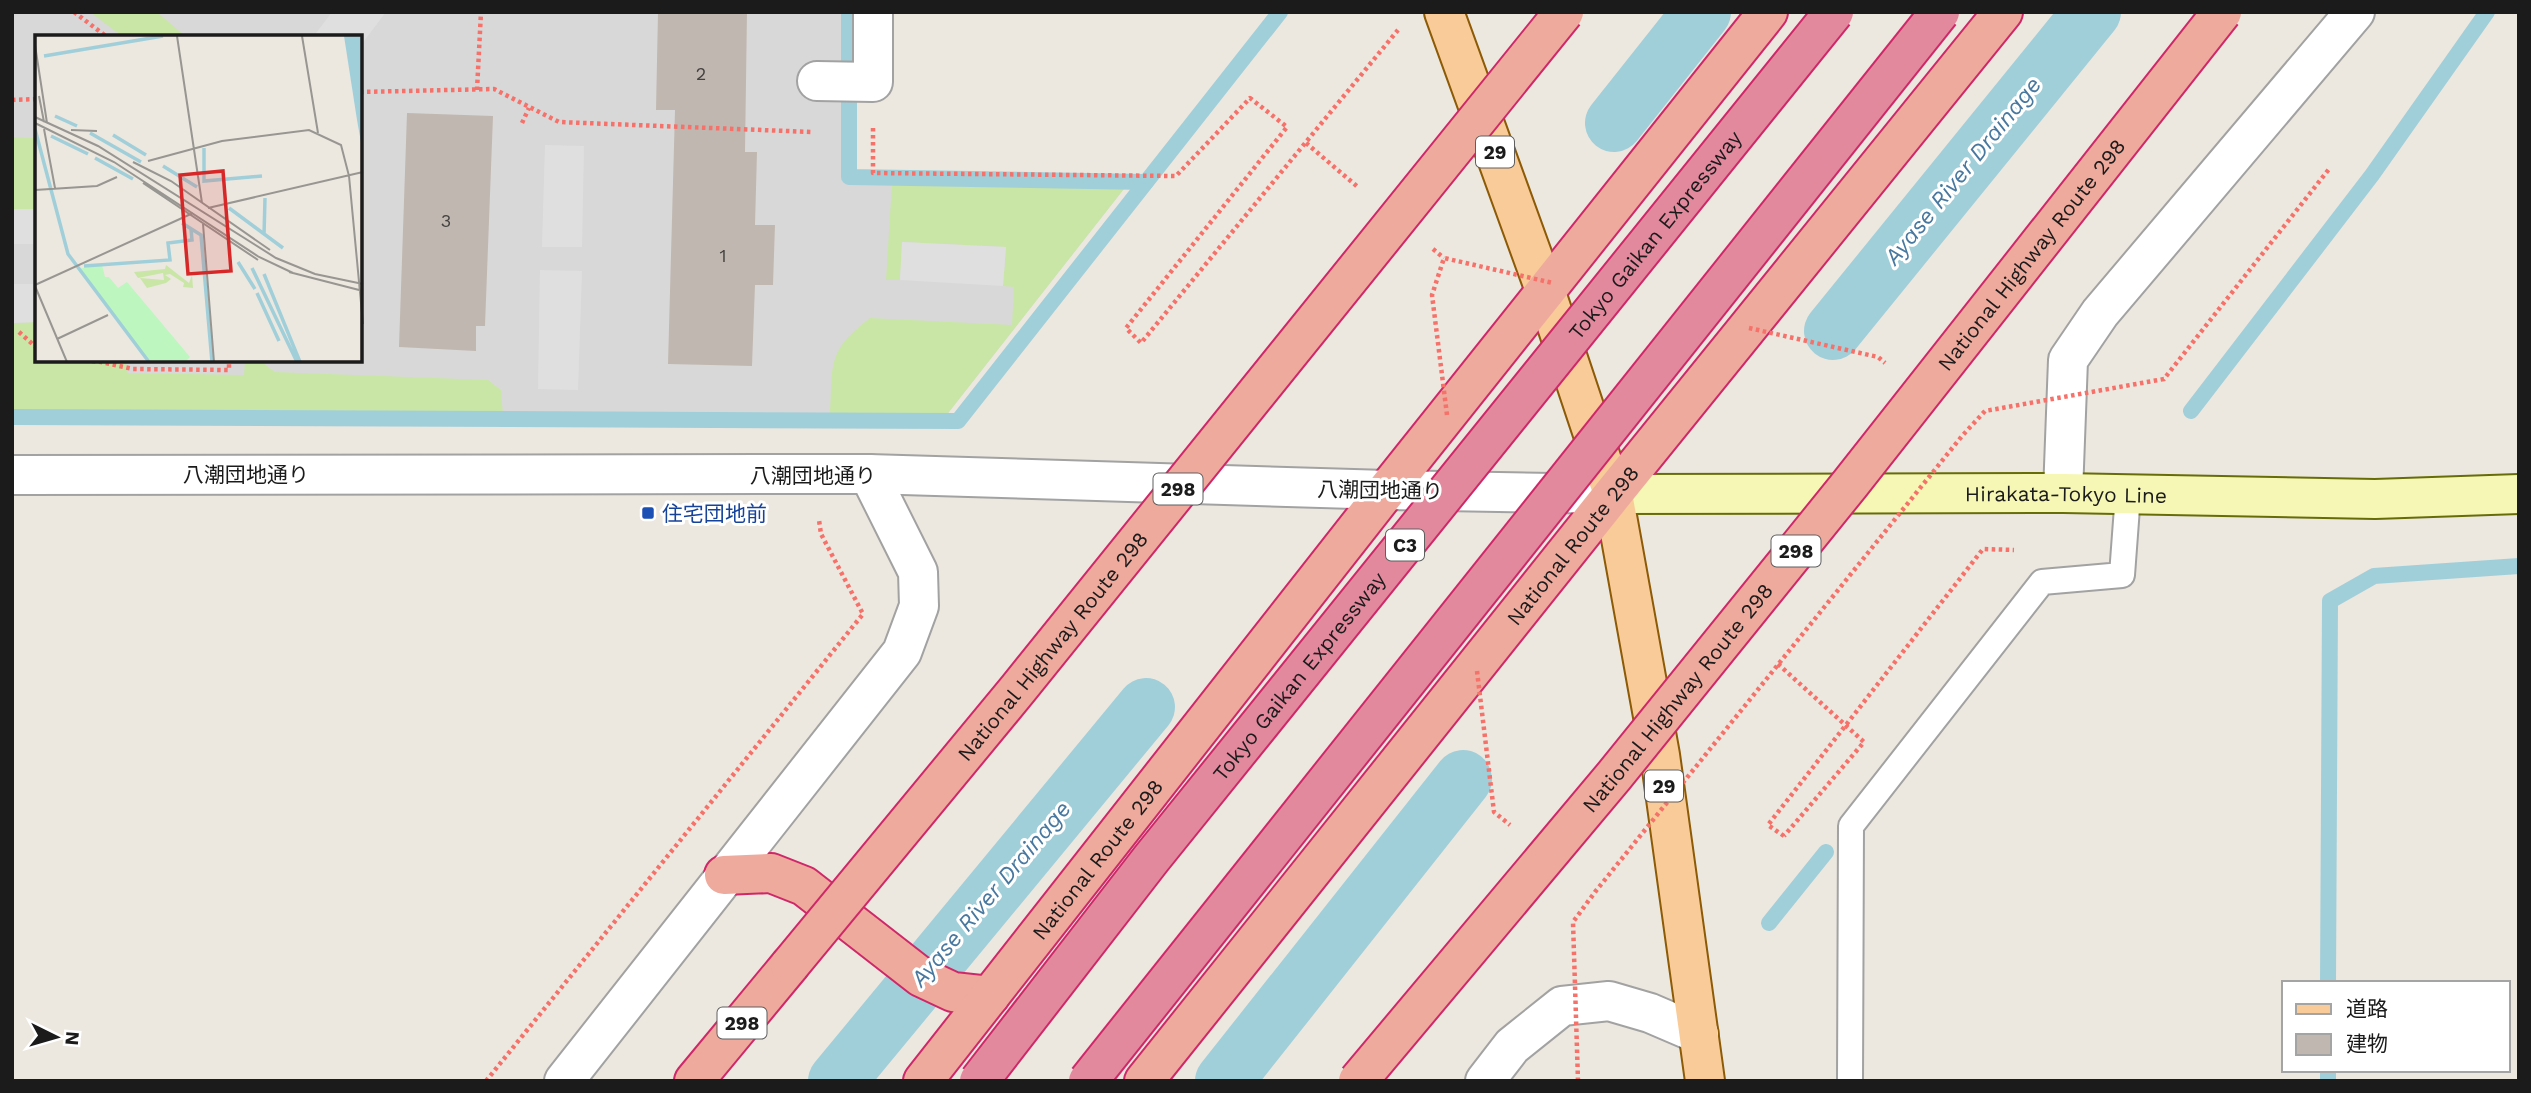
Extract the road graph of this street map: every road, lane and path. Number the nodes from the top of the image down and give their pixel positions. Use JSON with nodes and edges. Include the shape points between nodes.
{"nodes":[{"id":1,"x":74,"y":12,"type":"edge"},
{"id":2,"x":481,"y":12,"type":"edge"},
{"id":3,"x":873,"y":12,"type":"edge"},
{"id":4,"x":1444,"y":12,"type":"edge"},
{"id":5,"x":1564,"y":12,"type":"edge"},
{"id":6,"x":1768,"y":12,"type":"edge"},
{"id":7,"x":1834,"y":12,"type":"edge"},
{"id":8,"x":1940,"y":12,"type":"edge"},
{"id":9,"x":2003,"y":12,"type":"edge"},
{"id":10,"x":2222,"y":12,"type":"edge"},
{"id":11,"x":2355,"y":12,"type":"edge"},
{"id":12,"x":1404,"y":22,"type":"dead end"},
{"id":13,"x":104,"y":35,"type":"edge"},
{"id":14,"x":817,"y":81,"type":"dead end"},
{"id":15,"x":873,"y":82,"type":"junction"},
{"id":16,"x":477,"y":90,"type":"junction"},
{"id":17,"x":362,"y":92,"type":"edge"},
{"id":18,"x":35,"y":99,"type":"edge"},
{"id":19,"x":12,"y":100,"type":"edge"},
{"id":20,"x":529,"y":108,"type":"junction"},
{"id":21,"x":522,"y":123,"type":"dead end"},
{"id":22,"x":816,"y":132,"type":"dead end"},
{"id":23,"x":2329,"y":169,"type":"dead end"},
{"id":24,"x":1546,"y":293,"type":"junction"},
{"id":25,"x":19,"y":332,"type":"dead end"},
{"id":26,"x":35,"y":346,"type":"edge"},
{"id":27,"x":101,"y":362,"type":"edge"},
{"id":28,"x":229,"y":362,"type":"edge"},
{"id":29,"x":869,"y":474,"type":"junction"},
{"id":30,"x":12,"y":475,"type":"edge"},
{"id":31,"x":812,"y":475,"type":"junction"},
{"id":32,"x":1387,"y":490,"type":"junction"},
{"id":33,"x":2063,"y":493,"type":"junction"},
{"id":34,"x":1613,"y":494,"type":"junction"},
{"id":35,"x":2128,"y":494,"type":"junction"},
{"id":36,"x":2519,"y":494,"type":"edge"},
{"id":37,"x":2024,"y":550,"type":"dead end"},
{"id":38,"x":1778,"y":664,"type":"junction"},
{"id":39,"x":724,"y":875,"type":"junction"},
{"id":40,"x":990,"y":996,"type":"junction"},
{"id":41,"x":1699,"y":1034,"type":"junction"},
{"id":42,"x":486,"y":1081,"type":"edge"},
{"id":43,"x":564,"y":1081,"type":"edge"},
{"id":44,"x":694,"y":1081,"type":"edge"},
{"id":45,"x":923,"y":1081,"type":"edge"},
{"id":46,"x":979,"y":1081,"type":"edge"},
{"id":47,"x":1088,"y":1081,"type":"edge"},
{"id":48,"x":1144,"y":1081,"type":"edge"},
{"id":49,"x":1359,"y":1081,"type":"edge"},
{"id":50,"x":1485,"y":1081,"type":"edge"},
{"id":51,"x":1578,"y":1081,"type":"edge"},
{"id":52,"x":1705,"y":1081,"type":"edge"},
{"id":53,"x":1850,"y":1081,"type":"edge"}],
"edges":[{"from":1,"to":13,"type":"path"},
{"from":2,"to":16,"type":"path"},
{"from":3,"to":15,"type":"street"},
{"from":4,"to":24,"type":"main road","number":"29"},
{"from":5,"to":44,"type":"highway","name":"National Highway Route 298","number":"298","bridge":true,"via":[[1018,689]]},
{"from":6,"to":24,"type":"highway","name":"National Route 298"},
{"from":7,"to":46,"type":"highway","name":"Tokyo Gaikan Expressway","number":"C3","bridge":true,"via":[[1159,849]]},
{"from":8,"to":47,"type":"highway","bridge":true},
{"from":9,"to":34,"type":"highway","name":"National Route 298"},
{"from":10,"to":49,"type":"highway","name":"National Highway Route 298","number":"298","bridge":true,"via":[[1667,711]]},
{"from":11,"to":33,"type":"street","via":[[2100,313],[2068,360]]},
{"from":12,"to":15,"type":"path","via":[[1140,343],[1126,328],[1287,127],[1250,98],[1176,176],[873,173]]},
{"from":14,"to":15,"type":"street"},
{"from":16,"to":17,"type":"path"},
{"from":16,"to":20,"type":"path","via":[[494,89]]},
{"from":18,"to":19,"type":"path"},
{"from":20,"to":21,"type":"path"},
{"from":20,"to":22,"type":"path","via":[[559,122]]},
{"from":23,"to":38,"type":"path","bridge":true,"via":[[2164,379],[1985,411]]},
{"from":24,"to":32,"type":"highway","name":"National Route 298"},
{"from":24,"to":34,"type":"main road","number":"29"},
{"from":25,"to":26,"type":"path"},
{"from":27,"to":28,"type":"path","via":[[133,369],[229,370]]},
{"from":29,"to":31,"type":"street","name":"八潮団地通り"},
{"from":29,"to":32,"type":"street","name":"八潮団地通り"},
{"from":29,"to":39,"type":"street","via":[[918,572],[919,606],[902,652]]},
{"from":30,"to":31,"type":"street","name":"八潮団地通り"},
{"from":31,"to":42,"type":"path","via":[[821,534],[863,614]]},
{"from":32,"to":34,"type":"street","name":"八潮団地通り"},
{"from":32,"to":40,"type":"highway","name":"National Route 298"},
{"from":33,"to":34,"type":"main road","name":"Hirakata-Tokyo Line"},
{"from":33,"to":35,"type":"main road","name":"Hirakata-Tokyo Line"},
{"from":34,"to":41,"type":"main road","number":"29","via":[[1660,755]]},
{"from":34,"to":48,"type":"highway","name":"National Route 298"},
{"from":35,"to":36,"type":"main road","name":"Hirakata-Tokyo Line","via":[[2375,499]]},
{"from":35,"to":53,"type":"lane","via":[[2122,575],[2042,582],[1851,826]]},
{"from":37,"to":38,"type":"path","bridge":true,"via":[[1983,549],[1768,825],[1784,836],[1864,742]]},
{"from":38,"to":51,"type":"path","bridge":true,"via":[[1573,922]]},
{"from":39,"to":40,"type":"highway","via":[[771,873],[804,886],[921,978],[953,992]]},
{"from":39,"to":43,"type":"street"},
{"from":40,"to":45,"type":"highway","name":"National Route 298"},
{"from":41,"to":50,"type":"street","via":[[1609,1001],[1562,1006],[1512,1046]]},
{"from":41,"to":52,"type":"main road","number":"29"}]}
